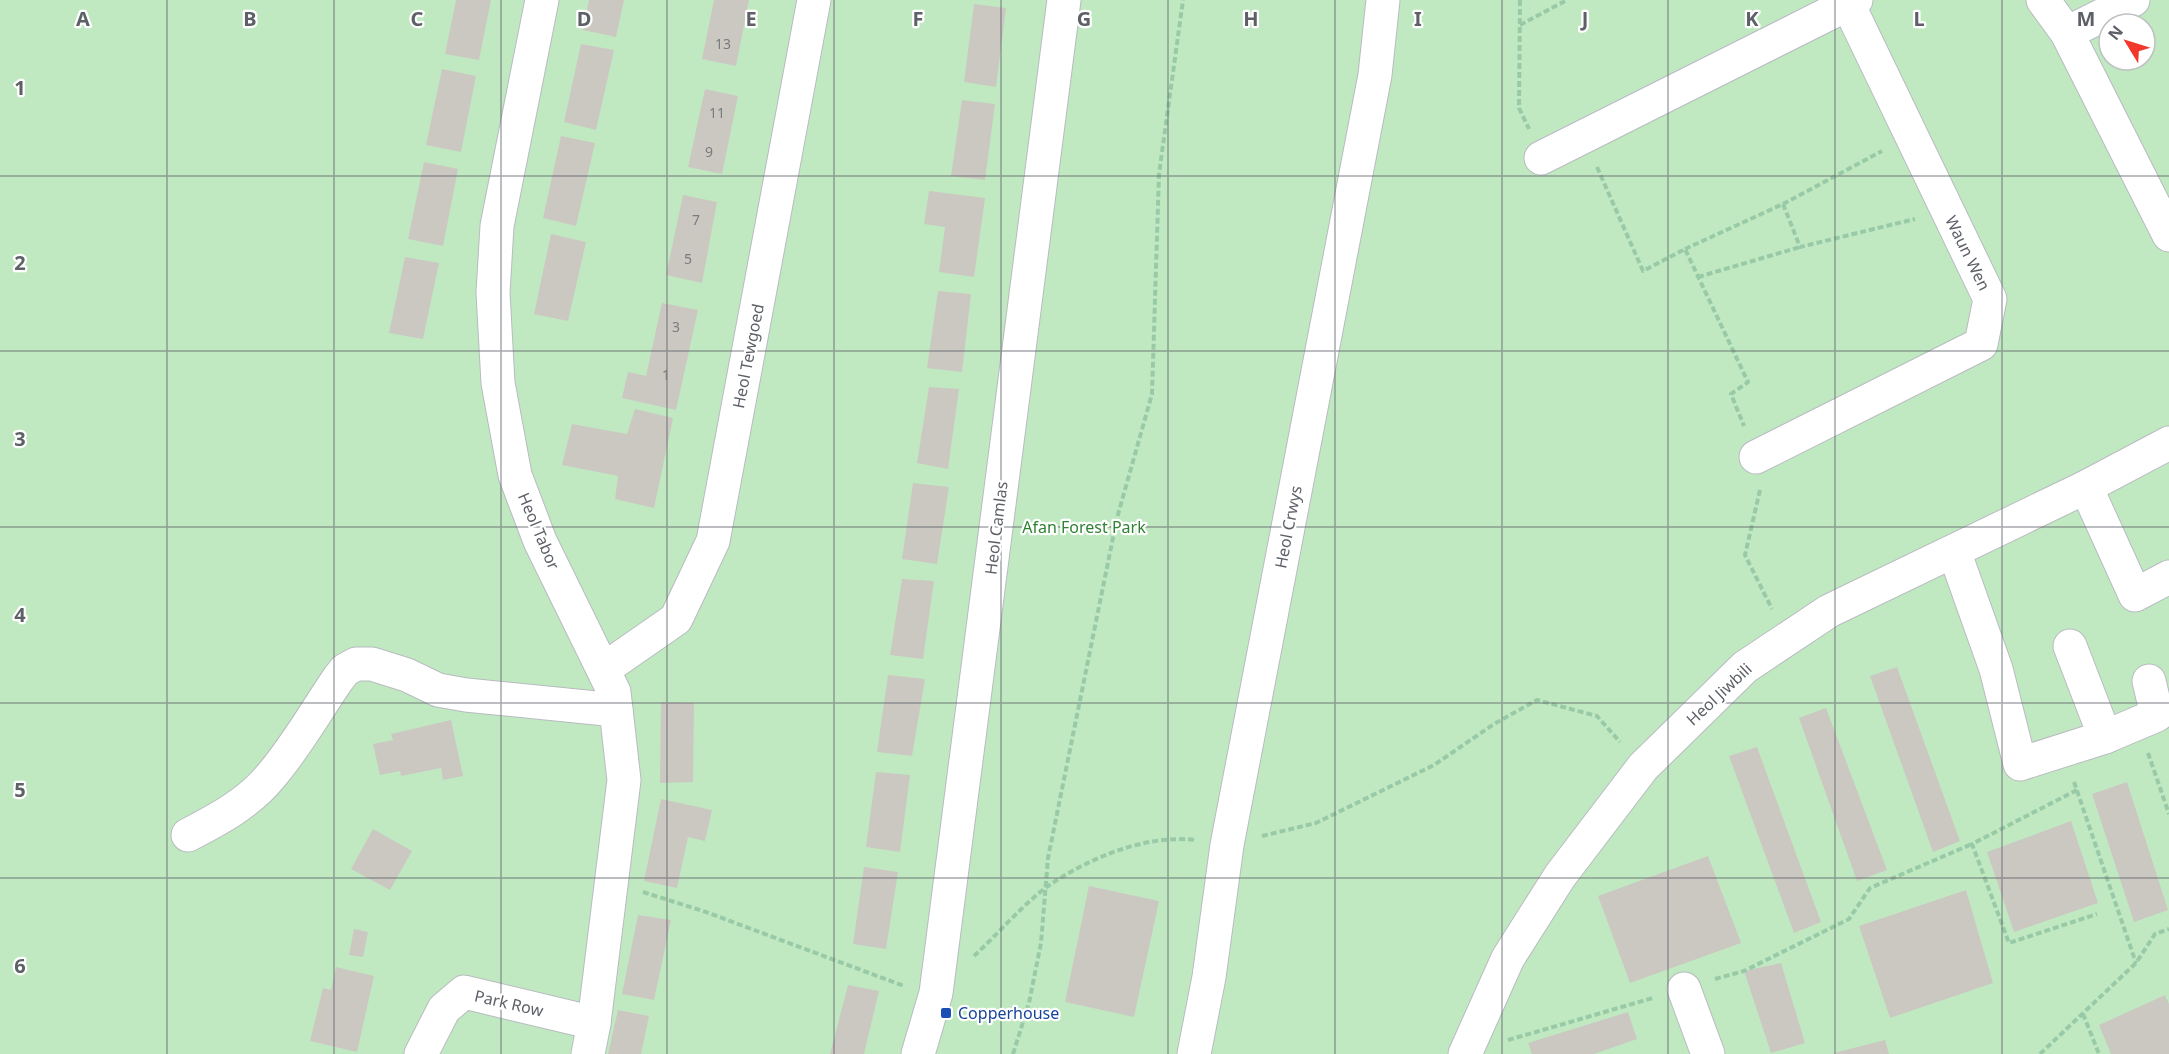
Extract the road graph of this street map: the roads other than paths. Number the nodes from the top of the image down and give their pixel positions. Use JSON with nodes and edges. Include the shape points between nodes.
{"nodes":[{"id":1,"x":542,"y":0,"type":"edge"},
{"id":2,"x":814,"y":0,"type":"edge"},
{"id":3,"x":1064,"y":0,"type":"edge"},
{"id":4,"x":1383,"y":0,"type":"edge"},
{"id":5,"x":2043,"y":0,"type":"edge"},
{"id":6,"x":2133,"y":0,"type":"edge"},
{"id":7,"x":1852,"y":2,"type":"edge"},
{"id":8,"x":2067,"y":33,"type":"junction"},
{"id":9,"x":1541,"y":158,"type":"road end"},
{"id":10,"x":2169,"y":235,"type":"edge"},
{"id":11,"x":2169,"y":443,"type":"edge"},
{"id":12,"x":1756,"y":457,"type":"road end"},
{"id":13,"x":2086,"y":487,"type":"junction"},
{"id":14,"x":1954,"y":551,"type":"junction"},
{"id":15,"x":2169,"y":577,"type":"edge"},
{"id":16,"x":2070,"y":646,"type":"dead end"},
{"id":17,"x":604,"y":669,"type":"junction"},
{"id":18,"x":2149,"y":681,"type":"dead end"},
{"id":19,"x":616,"y":710,"type":"junction"},
{"id":20,"x":2105,"y":737,"type":"junction"},
{"id":21,"x":188,"y":835,"type":"dead end"},
{"id":22,"x":1684,"y":989,"type":"road end"},
{"id":23,"x":591,"y":1038,"type":"edge"},
{"id":24,"x":1465,"y":1053,"type":"edge"},
{"id":25,"x":421,"y":1054,"type":"edge"},
{"id":26,"x":918,"y":1054,"type":"edge"},
{"id":27,"x":1194,"y":1054,"type":"edge"},
{"id":28,"x":1708,"y":1054,"type":"edge"}],
"edges":[{"from":1,"to":17,"type":"street","name":"Heol Tabor","via":[[496,226],[493,293],[498,382],[515,475],[540,541]]},
{"from":2,"to":17,"type":"street","name":"Heol Tewgoed","via":[[713,542],[676,619]]},
{"from":3,"to":26,"type":"street","name":"Heol Camlas","via":[[936,993]]},
{"from":4,"to":27,"type":"street","name":"Heol Crwys","via":[[1375,75],[1227,845]]},
{"from":5,"to":8,"type":"street"},
{"from":6,"to":8,"type":"street"},
{"from":7,"to":9,"type":"street","name":"Waun Wen"},
{"from":7,"to":12,"type":"street","name":"Waun Wen","via":[[1990,299],[1981,344]]},
{"from":8,"to":10,"type":"street"},
{"from":11,"to":13,"type":"street","name":"Heol Jiwbili"},
{"from":13,"to":14,"type":"street","name":"Heol Jiwbili"},
{"from":13,"to":15,"type":"street","via":[[2134,595]]},
{"from":14,"to":20,"type":"street","via":[[1996,669],[2020,764]]},
{"from":14,"to":24,"type":"street","name":"Heol Jiwbili","via":[[1829,611],[1745,667],[1643,767],[1560,876],[1508,958]]},
{"from":16,"to":20,"type":"street"},
{"from":17,"to":19,"type":"street","name":"Heol Tabor","via":[[614,692]]},
{"from":18,"to":20,"type":"street","via":[[2157,715]]},
{"from":19,"to":21,"type":"street","via":[[466,695],[438,690],[372,664],[356,664],[338,679],[270,777],[217,819]]},
{"from":19,"to":23,"type":"street","name":"Heol Tabor","via":[[624,780]]},
{"from":22,"to":28,"type":"street"},
{"from":23,"to":25,"type":"street","name":"Park Row","via":[[464,992],[444,1009]]}]}
